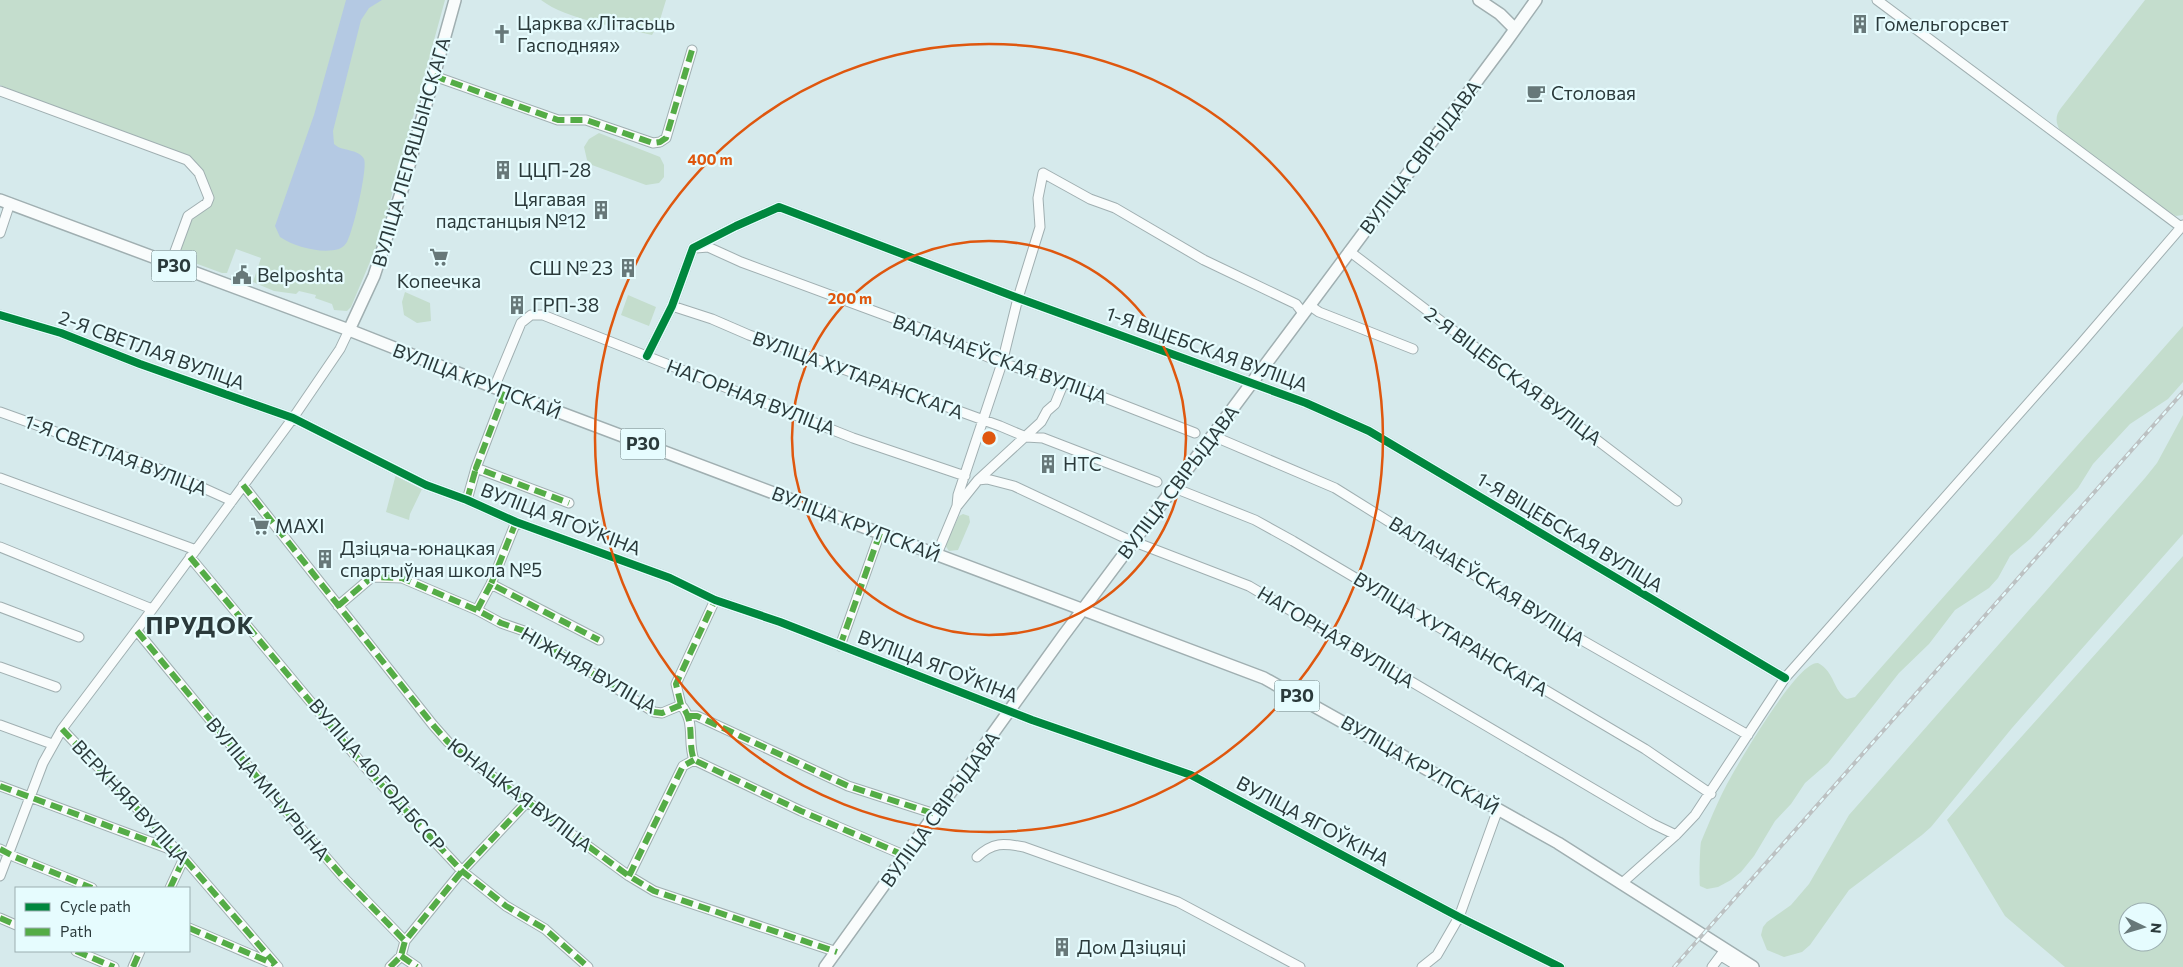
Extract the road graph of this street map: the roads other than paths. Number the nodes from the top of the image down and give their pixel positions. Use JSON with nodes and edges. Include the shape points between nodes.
{"nodes":[{"id":1,"x":455,"y":0,"type":"edge"},
{"id":2,"x":1479,"y":0,"type":"edge"},
{"id":3,"x":1536,"y":0,"type":"edge"},
{"id":4,"x":1877,"y":0,"type":"edge"},
{"id":5,"x":1515,"y":29,"type":"junction"},
{"id":6,"x":692,"y":50,"type":"dead end"},
{"id":7,"x":434,"y":76,"type":"junction"},
{"id":8,"x":0,"y":92,"type":"edge"},
{"id":9,"x":5,"y":202,"type":"edge"},
{"id":10,"x":2182,"y":226,"type":"edge"},
{"id":11,"x":0,"y":232,"type":"edge"},
{"id":12,"x":693,"y":248,"type":"junction"},
{"id":13,"x":1349,"y":251,"type":"junction"},
{"id":14,"x":170,"y":265,"type":"junction"},
{"id":15,"x":1018,"y":298,"type":"junction"},
{"id":16,"x":672,"y":306,"type":"junction"},
{"id":17,"x":1306,"y":309,"type":"junction"},
{"id":18,"x":0,"y":315,"type":"edge"},
{"id":19,"x":349,"y":330,"type":"junction"},
{"id":20,"x":1413,"y":349,"type":"dead end"},
{"id":21,"x":647,"y":356,"type":"junction"},
{"id":22,"x":1002,"y":363,"type":"junction"},
{"id":23,"x":1064,"y":382,"type":"junction"},
{"id":24,"x":1252,"y":383,"type":"junction"},
{"id":25,"x":500,"y":390,"type":"junction"},
{"id":26,"x":0,"y":412,"type":"edge"},
{"id":27,"x":293,"y":418,"type":"junction"},
{"id":28,"x":982,"y":421,"type":"junction"},
{"id":29,"x":1195,"y":433,"type":"dead end"},
{"id":30,"x":1026,"y":438,"type":"junction"},
{"id":31,"x":1220,"y":439,"type":"dead end"},
{"id":32,"x":476,"y":468,"type":"junction"},
{"id":33,"x":965,"y":476,"type":"junction"},
{"id":34,"x":0,"y":478,"type":"edge"},
{"id":35,"x":978,"y":480,"type":"junction"},
{"id":36,"x":1157,"y":482,"type":"dead end"},
{"id":37,"x":243,"y":485,"type":"junction"},
{"id":38,"x":1182,"y":491,"type":"dead end"},
{"id":39,"x":467,"y":500,"type":"junction"},
{"id":40,"x":1677,"y":500,"type":"dead end"},
{"id":41,"x":232,"y":501,"type":"junction"},
{"id":42,"x":569,"y":503,"type":"dead end"},
{"id":43,"x":957,"y":506,"type":"junction"},
{"id":44,"x":516,"y":522,"type":"junction"},
{"id":45,"x":880,"y":533,"type":"junction"},
{"id":46,"x":1134,"y":541,"type":"junction"},
{"id":47,"x":0,"y":546,"type":"edge"},
{"id":48,"x":193,"y":553,"type":"junction"},
{"id":49,"x":937,"y":554,"type":"junction"},
{"id":50,"x":491,"y":584,"type":"junction"},
{"id":51,"x":715,"y":600,"type":"junction"},
{"id":52,"x":338,"y":606,"type":"junction"},
{"id":53,"x":0,"y":607,"type":"edge"},
{"id":54,"x":152,"y":609,"type":"junction"},
{"id":55,"x":477,"y":610,"type":"junction"},
{"id":56,"x":1084,"y":610,"type":"junction"},
{"id":57,"x":137,"y":631,"type":"junction"},
{"id":58,"x":79,"y":637,"type":"dead end"},
{"id":59,"x":599,"y":640,"type":"dead end"},
{"id":60,"x":840,"y":646,"type":"junction"},
{"id":61,"x":0,"y":667,"type":"edge"},
{"id":62,"x":1785,"y":678,"type":"junction"},
{"id":63,"x":56,"y":687,"type":"dead end"},
{"id":64,"x":681,"y":706,"type":"junction"},
{"id":65,"x":1011,"y":711,"type":"junction"},
{"id":66,"x":689,"y":716,"type":"junction"},
{"id":67,"x":0,"y":725,"type":"edge"},
{"id":68,"x":62,"y":729,"type":"junction"},
{"id":69,"x":1748,"y":735,"type":"junction"},
{"id":70,"x":52,"y":744,"type":"junction"},
{"id":71,"x":694,"y":760,"type":"junction"},
{"id":72,"x":0,"y":786,"type":"edge"},
{"id":73,"x":1711,"y":794,"type":"junction"},
{"id":74,"x":31,"y":797,"type":"junction"},
{"id":75,"x":526,"y":803,"type":"junction"},
{"id":76,"x":1498,"y":810,"type":"junction"},
{"id":77,"x":936,"y":814,"type":"junction"},
{"id":78,"x":1676,"y":835,"type":"junction"},
{"id":79,"x":0,"y":849,"type":"edge"},
{"id":80,"x":9,"y":854,"type":"junction"},
{"id":81,"x":181,"y":855,"type":"junction"},
{"id":82,"x":906,"y":856,"type":"junction"},
{"id":83,"x":977,"y":856,"type":"dead end"},
{"id":84,"x":462,"y":871,"type":"junction"},
{"id":85,"x":0,"y":876,"type":"edge"},
{"id":86,"x":629,"y":876,"type":"junction"},
{"id":87,"x":1621,"y":884,"type":"junction"},
{"id":88,"x":90,"y":887,"type":"edge"},
{"id":89,"x":170,"y":887,"type":"edge"},
{"id":90,"x":1459,"y":917,"type":"junction"},
{"id":91,"x":0,"y":918,"type":"edge"},
{"id":92,"x":15,"y":925,"type":"edge"},
{"id":93,"x":190,"y":928,"type":"edge"},
{"id":94,"x":405,"y":941,"type":"junction"},
{"id":95,"x":78,"y":952,"type":"edge"},
{"id":96,"x":140,"y":952,"type":"edge"},
{"id":97,"x":837,"y":952,"type":"junction"},
{"id":98,"x":1723,"y":953,"type":"junction"},
{"id":99,"x":401,"y":956,"type":"junction"},
{"id":100,"x":278,"y":966,"type":"edge"},
{"id":101,"x":114,"y":967,"type":"edge"},
{"id":102,"x":133,"y":967,"type":"edge"},
{"id":103,"x":390,"y":967,"type":"edge"},
{"id":104,"x":417,"y":967,"type":"edge"},
{"id":105,"x":588,"y":967,"type":"edge"},
{"id":106,"x":825,"y":967,"type":"edge"},
{"id":107,"x":1300,"y":967,"type":"edge"},
{"id":108,"x":1422,"y":967,"type":"edge"},
{"id":109,"x":1560,"y":967,"type":"edge"},
{"id":110,"x":1712,"y":967,"type":"edge"},
{"id":111,"x":1739,"y":967,"type":"edge"},
{"id":112,"x":1753,"y":967,"type":"edge"}],
"edges":[{"from":1,"to":7,"type":"main road","name":"ВУЛІЦА ЛЕПЯШЫНСКАГА"},
{"from":2,"to":5,"type":"main road"},
{"from":3,"to":5,"type":"main road","name":"ВУЛІЦА СВІРЫДАВА"},
{"from":4,"to":10,"type":"street"},
{"from":5,"to":13,"type":"main road","name":"ВУЛІЦА СВІРЫДАВА"},
{"from":6,"to":7,"type":"street","via":[[666,138],[660,142],[586,120],[558,120]]},
{"from":7,"to":19,"type":"main road","name":"ВУЛІЦА ЛЕПЯШЫНСКАГА","via":[[404,188],[381,256]]},
{"from":8,"to":14,"type":"street","via":[[187,160],[199,173],[209,198],[188,216]]},
{"from":9,"to":11,"type":"street"},
{"from":9,"to":14,"type":"main road","name":"ВУЛІЦА КРУПСКАЙ","number":"Р30"},
{"from":10,"to":62,"type":"street"},
{"from":12,"to":15,"type":"street","name":"1-Я ВІЦЕБСКАЯ ВУЛІЦА","via":[[779,207]]},
{"from":12,"to":16,"type":"street"},
{"from":12,"to":22,"type":"street","name":"ВАЛАЧАЕЎСКАЯ ВУЛІЦА","via":[[708,247]]},
{"from":13,"to":17,"type":"main road","name":"ВУЛІЦА СВІРЫДАВА"},
{"from":13,"to":40,"type":"street","name":"2-Я ВІЦЕБСКАЯ ВУЛІЦА"},
{"from":14,"to":19,"type":"main road","name":"ВУЛІЦА КРУПСКАЙ","number":"Р30"},
{"from":15,"to":17,"type":"street","name":"2-Я ВІЦЕБСКАЯ ВУЛІЦА","via":[[1040,227],[1038,198],[1043,173],[1090,199],[1115,208],[1204,260]]},
{"from":15,"to":22,"type":"street"},
{"from":15,"to":24,"type":"street","name":"1-Я ВІЦЕБСКАЯ ВУЛІЦА"},
{"from":16,"to":21,"type":"street"},
{"from":16,"to":28,"type":"street","name":"ВУЛІЦА ХУТАРАНСКАГА"},
{"from":17,"to":20,"type":"street","name":"2-Я ВІЦЕБСКАЯ ВУЛІЦА"},
{"from":17,"to":24,"type":"main road","name":"ВУЛІЦА СВІРЫДАВА"},
{"from":18,"to":27,"type":"street","name":"2-Я СВЕТЛАЯ ВУЛІЦА","via":[[61,333]]},
{"from":19,"to":25,"type":"main road","name":"ВУЛІЦА КРУПСКАЙ","number":"Р30"},
{"from":19,"to":27,"type":"street","via":[[340,349]]},
{"from":21,"to":25,"type":"street","name":"НАГОРНАЯ ВУЛІЦА","via":[[542,314],[531,315],[521,323]]},
{"from":21,"to":33,"type":"street","name":"НАГОРНАЯ ВУЛІЦА","via":[[853,438]]},
{"from":22,"to":23,"type":"street","name":"ВАЛАЧАЕЎСКАЯ ВУЛІЦА"},
{"from":22,"to":28,"type":"street"},
{"from":23,"to":29,"type":"street","name":"ВАЛАЧАЕЎСКАЯ ВУЛІЦА"},
{"from":23,"to":30,"type":"street","via":[[1055,404]]},
{"from":24,"to":46,"type":"main road","name":"ВУЛІЦА СВІРЫДАВА"},
{"from":24,"to":62,"type":"street","name":"1-Я ВІЦЕБСКАЯ ВУЛІЦА","via":[[1369,431]]},
{"from":25,"to":32,"type":"street","name":"НАГОРНАЯ ВУЛІЦА"},
{"from":25,"to":45,"type":"main road","name":"ВУЛІЦА КРУПСКАЙ","number":"Р30"},
{"from":26,"to":41,"type":"street","name":"1-Я СВЕТЛАЯ ВУЛІЦА","via":[[170,473]]},
{"from":27,"to":37,"type":"street"},
{"from":27,"to":39,"type":"street","name":"ВУЛІЦА ЯГОЎКІНА","via":[[426,485]]},
{"from":28,"to":30,"type":"street","name":"ВУЛІЦА ХУТАРАНСКАГА"},
{"from":28,"to":33,"type":"street"},
{"from":30,"to":35,"type":"street"},
{"from":30,"to":36,"type":"street","name":"ВУЛІЦА ХУТАРАНСКАГА","via":[[1043,438]]},
{"from":31,"to":69,"type":"street","name":"ВАЛАЧАЕЎСКАЯ ВУЛІЦА","via":[[1335,488],[1545,619]]},
{"from":32,"to":39,"type":"street","name":"НАГОРНАЯ ВУЛІЦА"},
{"from":32,"to":42,"type":"street"},
{"from":33,"to":43,"type":"street"},
{"from":34,"to":48,"type":"street"},
{"from":35,"to":43,"type":"street"},
{"from":35,"to":46,"type":"street","name":"НАГОРНАЯ ВУЛІЦА","via":[[986,478],[1014,486]]},
{"from":37,"to":41,"type":"street"},
{"from":37,"to":52,"type":"street","name":"ЮНАЦКАЯ ВУЛІЦА"},
{"from":38,"to":73,"type":"street","name":"ВУЛІЦА ХУТАРАНСКАГА","via":[[1255,520],[1293,541],[1645,749]]},
{"from":39,"to":44,"type":"street","name":"ВУЛІЦА ЯГОЎКІНА"},
{"from":41,"to":48,"type":"street"},
{"from":43,"to":49,"type":"street"},
{"from":44,"to":50,"type":"street"},
{"from":44,"to":51,"type":"street","name":"ВУЛІЦА ЯГОЎКІНА","via":[[670,578]]},
{"from":45,"to":49,"type":"main road","name":"ВУЛІЦА КРУПСКАЙ","number":"Р30"},
{"from":45,"to":60,"type":"street"},
{"from":46,"to":56,"type":"main road","name":"ВУЛІЦА СВІРЫДАВА"},
{"from":46,"to":78,"type":"street","name":"НАГОРНАЯ ВУЛІЦА","via":[[1249,586]]},
{"from":47,"to":54,"type":"street"},
{"from":48,"to":54,"type":"street"},
{"from":48,"to":84,"type":"street","name":"ВУЛІЦА 40 ГОД БССР","via":[[364,766]]},
{"from":49,"to":56,"type":"main road","name":"ВУЛІЦА КРУПСКАЙ","number":"Р30"},
{"from":50,"to":55,"type":"street"},
{"from":50,"to":59,"type":"street"},
{"from":51,"to":60,"type":"street","name":"ВУЛІЦА ЯГОЎКІНА"},
{"from":51,"to":64,"type":"street","via":[[676,684]]},
{"from":52,"to":55,"type":"street","name":"НІЖНЯЯ ВУЛІЦА","via":[[372,578],[402,578]]},
{"from":52,"to":75,"type":"street","name":"ЮНАЦКАЯ ВУЛІЦА","via":[[448,742]]},
{"from":53,"to":58,"type":"street"},
{"from":54,"to":57,"type":"street"},
{"from":55,"to":64,"type":"street","name":"НІЖНЯЯ ВУЛІЦА","via":[[527,632],[654,712],[662,713]]},
{"from":56,"to":65,"type":"main road","name":"ВУЛІЦА СВІРЫДАВА"},
{"from":56,"to":76,"type":"main road","name":"ВУЛІЦА КРУПСКАЙ","number":"Р30","via":[[1264,678]]},
{"from":57,"to":68,"type":"street"},
{"from":57,"to":94,"type":"street","name":"ВУЛІЦА МІЧУРЫНА","via":[[343,877]]},
{"from":60,"to":65,"type":"street","name":"ВУЛІЦА ЯГОЎКІНА"},
{"from":61,"to":63,"type":"street"},
{"from":62,"to":69,"type":"street"},
{"from":64,"to":66,"type":"street","name":"НІЖНЯЯ ВУЛІЦА"},
{"from":65,"to":77,"type":"main road","name":"ВУЛІЦА СВІРЫДАВА"},
{"from":65,"to":90,"type":"street","name":"ВУЛІЦА ЯГОЎКІНА","via":[[1191,775]]},
{"from":66,"to":71,"type":"street"},
{"from":66,"to":77,"type":"street","via":[[697,716],[848,786]]},
{"from":67,"to":70,"type":"street"},
{"from":68,"to":70,"type":"street"},
{"from":68,"to":81,"type":"street","name":"ВЕРХНЯЯ ВУЛІЦА"},
{"from":69,"to":73,"type":"street"},
{"from":70,"to":74,"type":"street"},
{"from":71,"to":82,"type":"street"},
{"from":71,"to":86,"type":"street","via":[[683,766]]},
{"from":72,"to":74,"type":"street"},
{"from":73,"to":78,"type":"street"},
{"from":74,"to":80,"type":"street"},
{"from":74,"to":81,"type":"street"},
{"from":75,"to":84,"type":"street"},
{"from":75,"to":86,"type":"street","name":"ЮНАЦКАЯ ВУЛІЦА"},
{"from":76,"to":87,"type":"main road","name":"ВУЛІЦА КРУПСКАЙ","number":"Р30","via":[[1558,843]]},
{"from":76,"to":90,"type":"street"},
{"from":77,"to":82,"type":"main road","name":"ВУЛІЦА СВІРЫДАВА"},
{"from":78,"to":87,"type":"street"},
{"from":79,"to":80,"type":"street"},
{"from":80,"to":85,"type":"street"},
{"from":80,"to":88,"type":"street"},
{"from":81,"to":89,"type":"street"},
{"from":81,"to":100,"type":"street","name":"ВЕРХНЯЯ ВУЛІЦА"},
{"from":82,"to":97,"type":"main road","name":"ВУЛІЦА СВІРЫДАВА"},
{"from":83,"to":107,"type":"street","via":[[992,845],[1024,847],[1178,902]]},
{"from":84,"to":94,"type":"street"},
{"from":84,"to":105,"type":"street","name":"ВУЛІЦА 40 ГОД БССР","via":[[506,906],[545,929]]},
{"from":86,"to":97,"type":"street","name":"ЮНАЦКАЯ ВУЛІЦА","via":[[654,891]]},
{"from":87,"to":98,"type":"main road","name":"ВУЛІЦА КРУПСКАЙ","number":"Р30","via":[[1678,919]]},
{"from":90,"to":108,"type":"street","via":[[1437,955]]},
{"from":90,"to":109,"type":"street","name":"ВУЛІЦА ЯГОЎКІНА"},
{"from":91,"to":92,"type":"street"},
{"from":93,"to":100,"type":"street"},
{"from":94,"to":99,"type":"street"},
{"from":95,"to":101,"type":"street"},
{"from":96,"to":102,"type":"street"},
{"from":97,"to":106,"type":"main road","name":"ВУЛІЦА СВІРЫДАВА"},
{"from":98,"to":110,"type":"street"},
{"from":98,"to":111,"type":"street"},
{"from":98,"to":112,"type":"main road","number":"Р30"},
{"from":99,"to":103,"type":"street"},
{"from":99,"to":104,"type":"street"}]}
